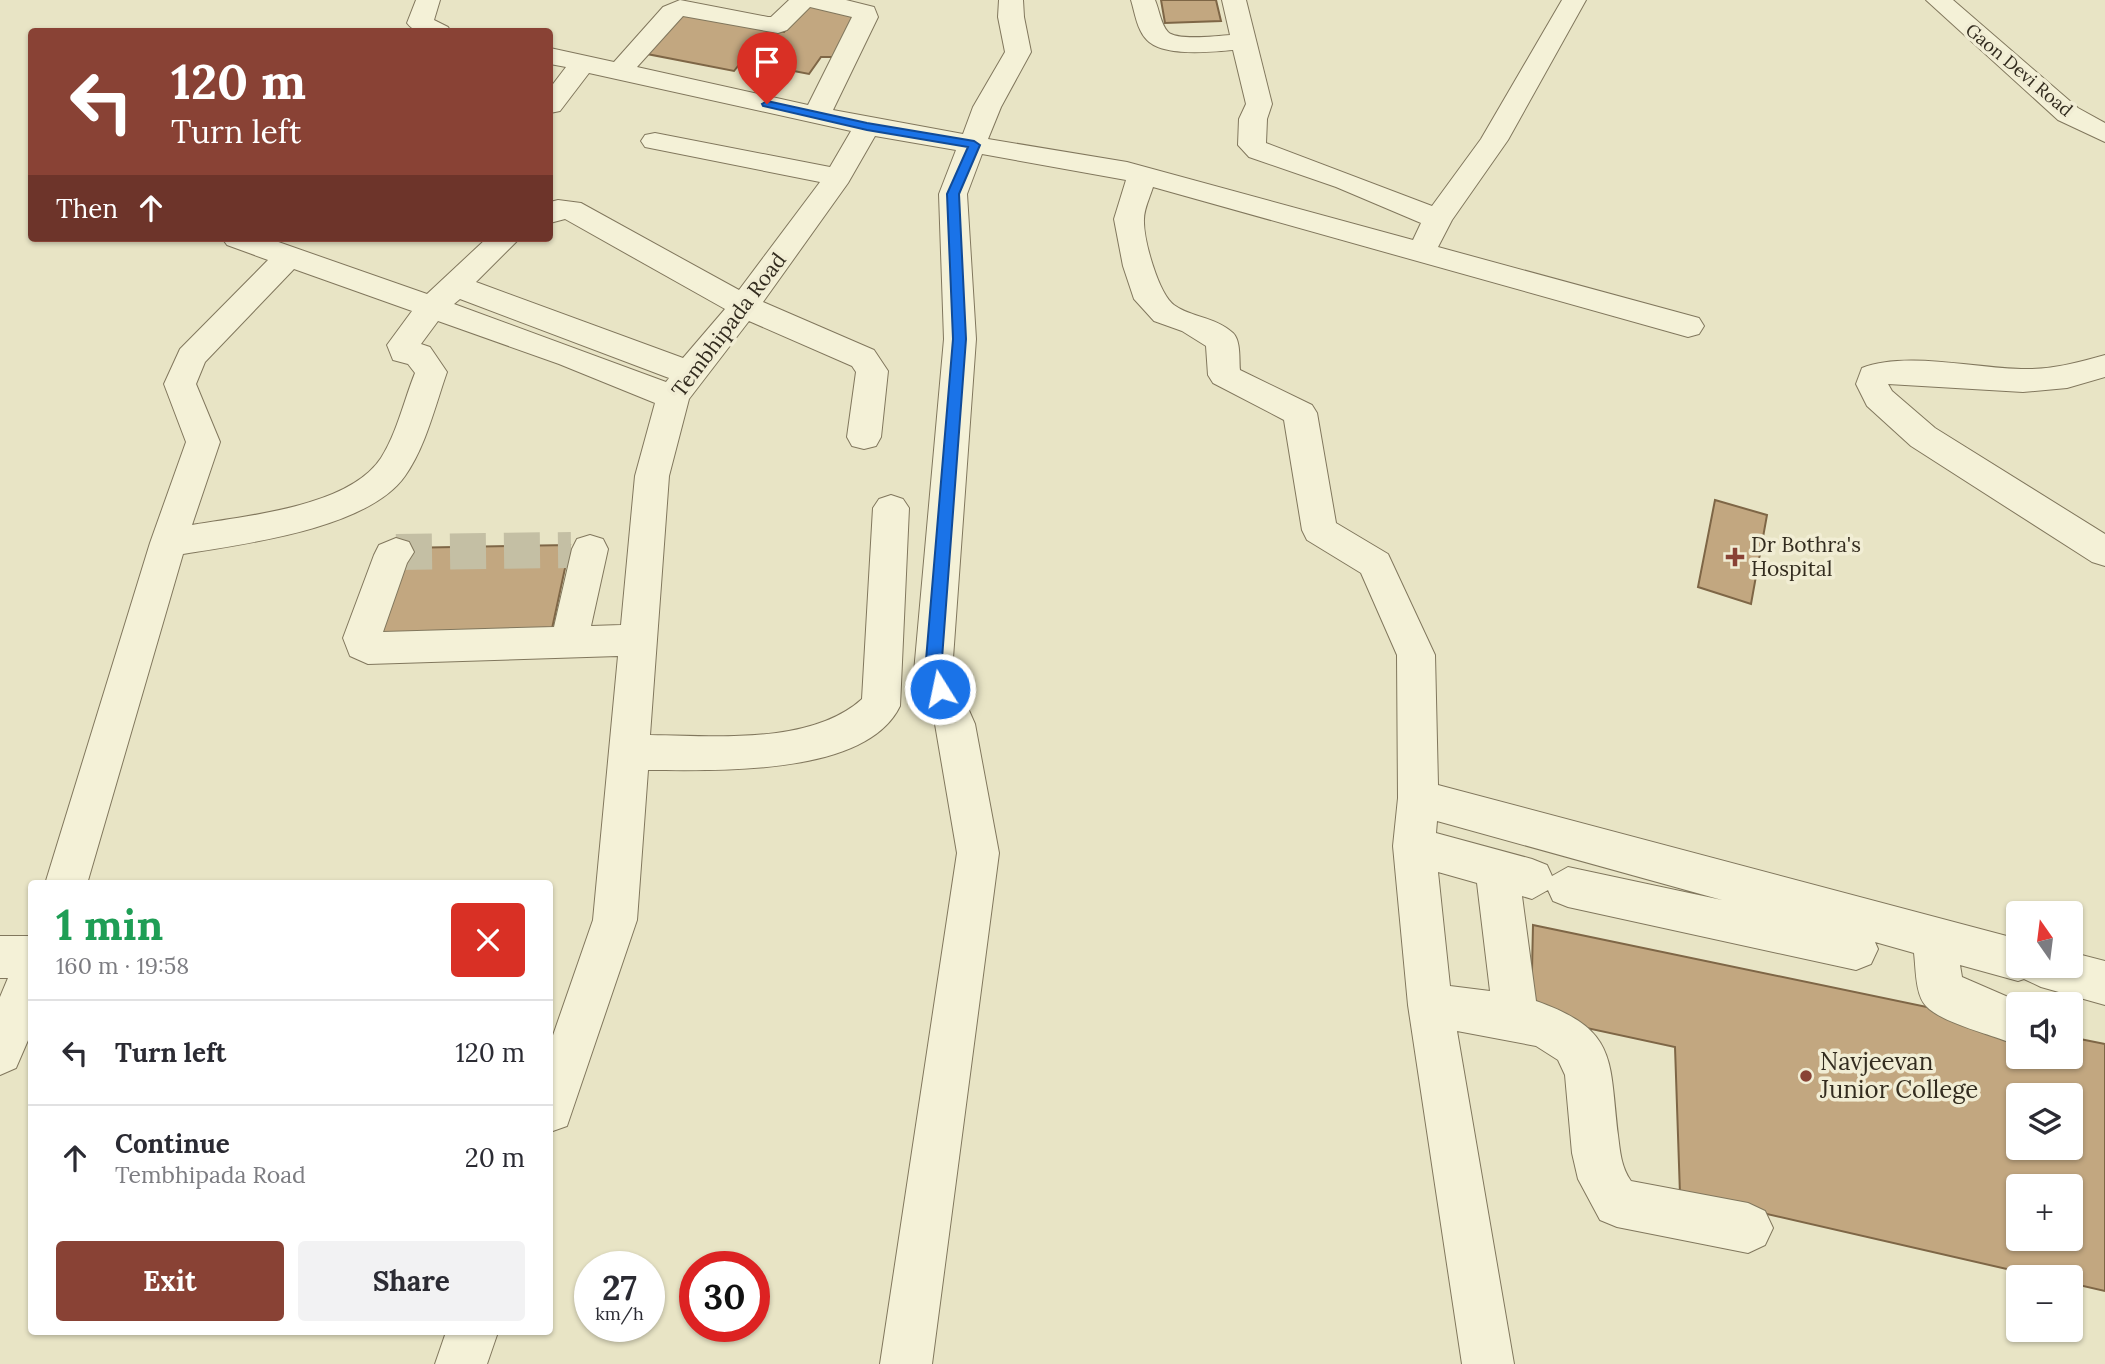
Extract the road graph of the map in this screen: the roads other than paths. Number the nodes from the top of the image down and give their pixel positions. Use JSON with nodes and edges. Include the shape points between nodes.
{"nodes":[{"id":1,"x":428,"y":0,"type":"edge"},
{"id":2,"x":808,"y":0,"type":"edge"},
{"id":3,"x":813,"y":0,"type":"edge"},
{"id":4,"x":1011,"y":0,"type":"edge"},
{"id":5,"x":1143,"y":0,"type":"edge"},
{"id":6,"x":1234,"y":0,"type":"edge"},
{"id":7,"x":1574,"y":0,"type":"edge"},
{"id":8,"x":1943,"y":1,"type":"edge"},
{"id":9,"x":429,"y":28,"type":"edge"},
{"id":10,"x":1243,"y":41,"type":"junction"},
{"id":11,"x":553,"y":64,"type":"edge"},
{"id":12,"x":620,"y":71,"type":"junction"},
{"id":13,"x":561,"y":85,"type":"edge"},
{"id":14,"x":817,"y":115,"type":"junction"},
{"id":15,"x":867,"y":126,"type":"junction"},
{"id":16,"x":2105,"y":134,"type":"edge"},
{"id":17,"x":655,"y":141,"type":"dead end"},
{"id":18,"x":974,"y":145,"type":"junction"},
{"id":19,"x":1142,"y":175,"type":"junction"},
{"id":20,"x":838,"y":177,"type":"junction"},
{"id":21,"x":553,"y":212,"type":"edge"},
{"id":22,"x":1438,"y":219,"type":"junction"},
{"id":23,"x":253,"y":242,"type":"edge"},
{"id":24,"x":501,"y":242,"type":"edge"},
{"id":25,"x":518,"y":242,"type":"edge"},
{"id":26,"x":1421,"y":253,"type":"junction"},
{"id":27,"x":278,"y":268,"type":"junction"},
{"id":28,"x":747,"y":302,"type":"junction"},
{"id":29,"x":441,"y":307,"type":"junction"},
{"id":30,"x":1688,"y":326,"type":"dead end"},
{"id":31,"x":2105,"y":366,"type":"edge"},
{"id":32,"x":681,"y":385,"type":"junction"},
{"id":33,"x":875,"y":432,"type":"dead end"},
{"id":34,"x":891,"y":508,"type":"dead end"},
{"id":35,"x":168,"y":542,"type":"junction"},
{"id":36,"x":646,"y":545,"type":"junction"},
{"id":37,"x":396,"y":552,"type":"dead end"},
{"id":38,"x":2105,"y":552,"type":"edge"},
{"id":39,"x":638,"y":640,"type":"junction"},
{"id":40,"x":569,"y":642,"type":"junction"},
{"id":41,"x":628,"y":752,"type":"junction"},
{"id":42,"x":1418,"y":798,"type":"junction"},
{"id":43,"x":1414,"y":846,"type":"junction"},
{"id":44,"x":1532,"y":879,"type":"junction"},
{"id":45,"x":67,"y":880,"type":"edge"},
{"id":46,"x":1934,"y":937,"type":"junction"},
{"id":47,"x":1856,"y":949,"type":"dead end"},
{"id":48,"x":0,"y":957,"type":"edge"},
{"id":49,"x":28,"y":957,"type":"edge"},
{"id":50,"x":2006,"y":957,"type":"edge"},
{"id":51,"x":2083,"y":978,"type":"edge"},
{"id":52,"x":28,"y":984,"type":"edge"},
{"id":53,"x":2105,"y":984,"type":"edge"},
{"id":54,"x":1430,"y":1005,"type":"junction"},
{"id":55,"x":1516,"y":1018,"type":"junction"},
{"id":56,"x":2006,"y":1018,"type":"dead end"},
{"id":57,"x":0,"y":1052,"type":"edge"},
{"id":58,"x":553,"y":1100,"type":"edge"},
{"id":59,"x":1748,"y":1228,"type":"dead end"},
{"id":60,"x":471,"y":1335,"type":"edge"},
{"id":61,"x":461,"y":1364,"type":"edge"},
{"id":62,"x":906,"y":1364,"type":"edge"},
{"id":63,"x":1488,"y":1364,"type":"edge"}],
"edges":[{"from":1,"to":9,"type":"street","via":[[420,23]]},
{"from":2,"to":12,"type":"street","via":[[778,25],[680,8]]},
{"from":3,"to":14,"type":"street","via":[[865,12]]},
{"from":4,"to":18,"type":"street","via":[[1018,52],[987,107]]},
{"from":5,"to":10,"type":"street","via":[[1156,36],[1163,41]]},
{"from":6,"to":10,"type":"street"},
{"from":7,"to":22,"type":"street","via":[[1494,139]]},
{"from":8,"to":16,"type":"street","name":"Gaon Devi Road","via":[[2068,114]]},
{"from":10,"to":22,"type":"street","via":[[1259,104],[1252,145]]},
{"from":11,"to":13,"type":"street"},
{"from":12,"to":13,"type":"street"},
{"from":12,"to":14,"type":"street"},
{"from":14,"to":15,"type":"street"},
{"from":15,"to":18,"type":"street"},
{"from":15,"to":20,"type":"street","name":"Tembhipada Road"},
{"from":17,"to":20,"type":"street"},
{"from":18,"to":19,"type":"street"},
{"from":18,"to":62,"type":"street","via":[[953,194],[960,339],[933,672],[955,724],[978,853]]},
{"from":19,"to":26,"type":"street"},
{"from":19,"to":42,"type":"street","via":[[1129,219],[1149,299],[1165,314],[1193,323],[1222,341],[1224,375],[1233,382],[1300,413],[1320,530],[1376,565],[1416,655]]},
{"from":20,"to":28,"type":"street","name":"Tembhipada Road"},
{"from":21,"to":28,"type":"street","via":[[571,210]]},
{"from":22,"to":26,"type":"street"},
{"from":23,"to":27,"type":"street"},
{"from":24,"to":29,"type":"street"},
{"from":25,"to":29,"type":"street"},
{"from":26,"to":30,"type":"street"},
{"from":27,"to":29,"type":"street"},
{"from":27,"to":35,"type":"street","via":[[191,357],[180,384],[203,442]]},
{"from":28,"to":32,"type":"street","name":"Tembhipada Road"},
{"from":28,"to":33,"type":"street","via":[[863,358],[872,371]]},
{"from":29,"to":32,"type":"street"},
{"from":29,"to":35,"type":"street","via":[[403,345],[404,352],[419,355],[431,372],[392,468],[372,490],[299,520]]},
{"from":31,"to":38,"type":"street","via":[[2067,377],[2023,381],[1885,371],[1873,376],[1872,384],[1879,397],[1923,437]]},
{"from":32,"to":36,"type":"street","name":"Tembhipada Road","via":[[652,476]]},
{"from":34,"to":41,"type":"street","via":[[881,706],[870,721],[844,735],[786,747],[746,752]]},
{"from":35,"to":45,"type":"street"},
{"from":36,"to":39,"type":"street","name":"Tembhipada Road"},
{"from":36,"to":40,"type":"street","via":[[580,550]]},
{"from":37,"to":40,"type":"street","via":[[362,638],[368,648]]},
{"from":39,"to":40,"type":"street"},
{"from":39,"to":41,"type":"street","name":"Tembhipada Road"},
{"from":41,"to":58,"type":"street","name":"Tembhipada Road","via":[[615,920]]},
{"from":42,"to":43,"type":"street"},
{"from":42,"to":46,"type":"street"},
{"from":43,"to":44,"type":"street"},
{"from":43,"to":54,"type":"street"},
{"from":44,"to":47,"type":"street"},
{"from":44,"to":55,"type":"street"},
{"from":46,"to":50,"type":"street"},
{"from":46,"to":56,"type":"street","via":[[1941,990]]},
{"from":48,"to":49,"type":"street"},
{"from":51,"to":53,"type":"street"},
{"from":52,"to":57,"type":"street"},
{"from":54,"to":55,"type":"street"},
{"from":54,"to":63,"type":"street"},
{"from":55,"to":59,"type":"street","via":[[1561,1033],[1584,1058],[1604,1186],[1617,1203]]},
{"from":60,"to":61,"type":"street"}]}
